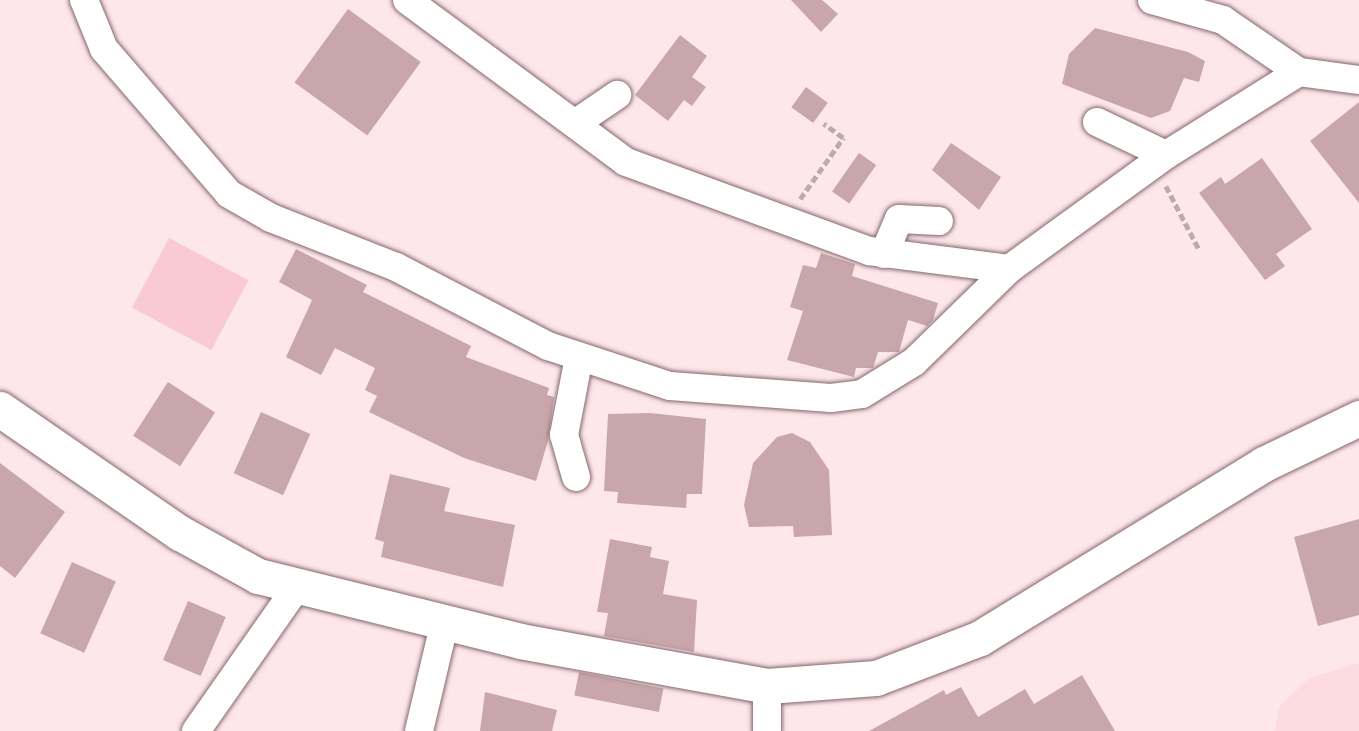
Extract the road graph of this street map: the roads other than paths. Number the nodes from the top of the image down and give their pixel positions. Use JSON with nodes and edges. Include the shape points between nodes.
{"nodes":[{"id":1,"x":84,"y":0,"type":"edge"},
{"id":2,"x":407,"y":0,"type":"edge"},
{"id":3,"x":1152,"y":0,"type":"edge"},
{"id":4,"x":1299,"y":72,"type":"junction"},
{"id":5,"x":1359,"y":80,"type":"edge"},
{"id":6,"x":617,"y":95,"type":"dead end"},
{"id":7,"x":1097,"y":122,"type":"dead end"},
{"id":8,"x":576,"y":123,"type":"junction"},
{"id":9,"x":1160,"y":159,"type":"junction"},
{"id":10,"x":939,"y":221,"type":"dead end"},
{"id":11,"x":884,"y":254,"type":"junction"},
{"id":12,"x":1009,"y":269,"type":"junction"},
{"id":13,"x":579,"y":357,"type":"junction"},
{"id":14,"x":0,"y":409,"type":"edge"},
{"id":15,"x":1359,"y":418,"type":"edge"},
{"id":16,"x":576,"y":477,"type":"dead end"},
{"id":17,"x":296,"y":588,"type":"junction"},
{"id":18,"x":445,"y":621,"type":"junction"},
{"id":19,"x":767,"y":686,"type":"junction"},
{"id":20,"x":196,"y":731,"type":"edge"},
{"id":21,"x":419,"y":731,"type":"edge"},
{"id":22,"x":767,"y":731,"type":"edge"}],
"edges":[{"from":1,"to":13,"type":"street","via":[[104,49],[229,194]]},
{"from":2,"to":8,"type":"street"},
{"from":3,"to":4,"type":"street","via":[[1223,20]]},
{"from":4,"to":5,"type":"street"},
{"from":4,"to":9,"type":"street"},
{"from":6,"to":8,"type":"street"},
{"from":7,"to":9,"type":"street"},
{"from":8,"to":11,"type":"street","via":[[626,162]]},
{"from":9,"to":12,"type":"street"},
{"from":10,"to":11,"type":"street","via":[[899,219]]},
{"from":11,"to":12,"type":"street"},
{"from":12,"to":13,"type":"street","via":[[914,362],[862,394],[831,398],[670,386]]},
{"from":13,"to":16,"type":"street","via":[[564,435]]},
{"from":14,"to":17,"type":"street","via":[[180,533]]},
{"from":15,"to":19,"type":"street","via":[[1264,464],[980,638],[876,678]]},
{"from":17,"to":18,"type":"street"},
{"from":17,"to":20,"type":"street"},
{"from":18,"to":19,"type":"street"},
{"from":18,"to":21,"type":"street"},
{"from":19,"to":22,"type":"street"}]}
